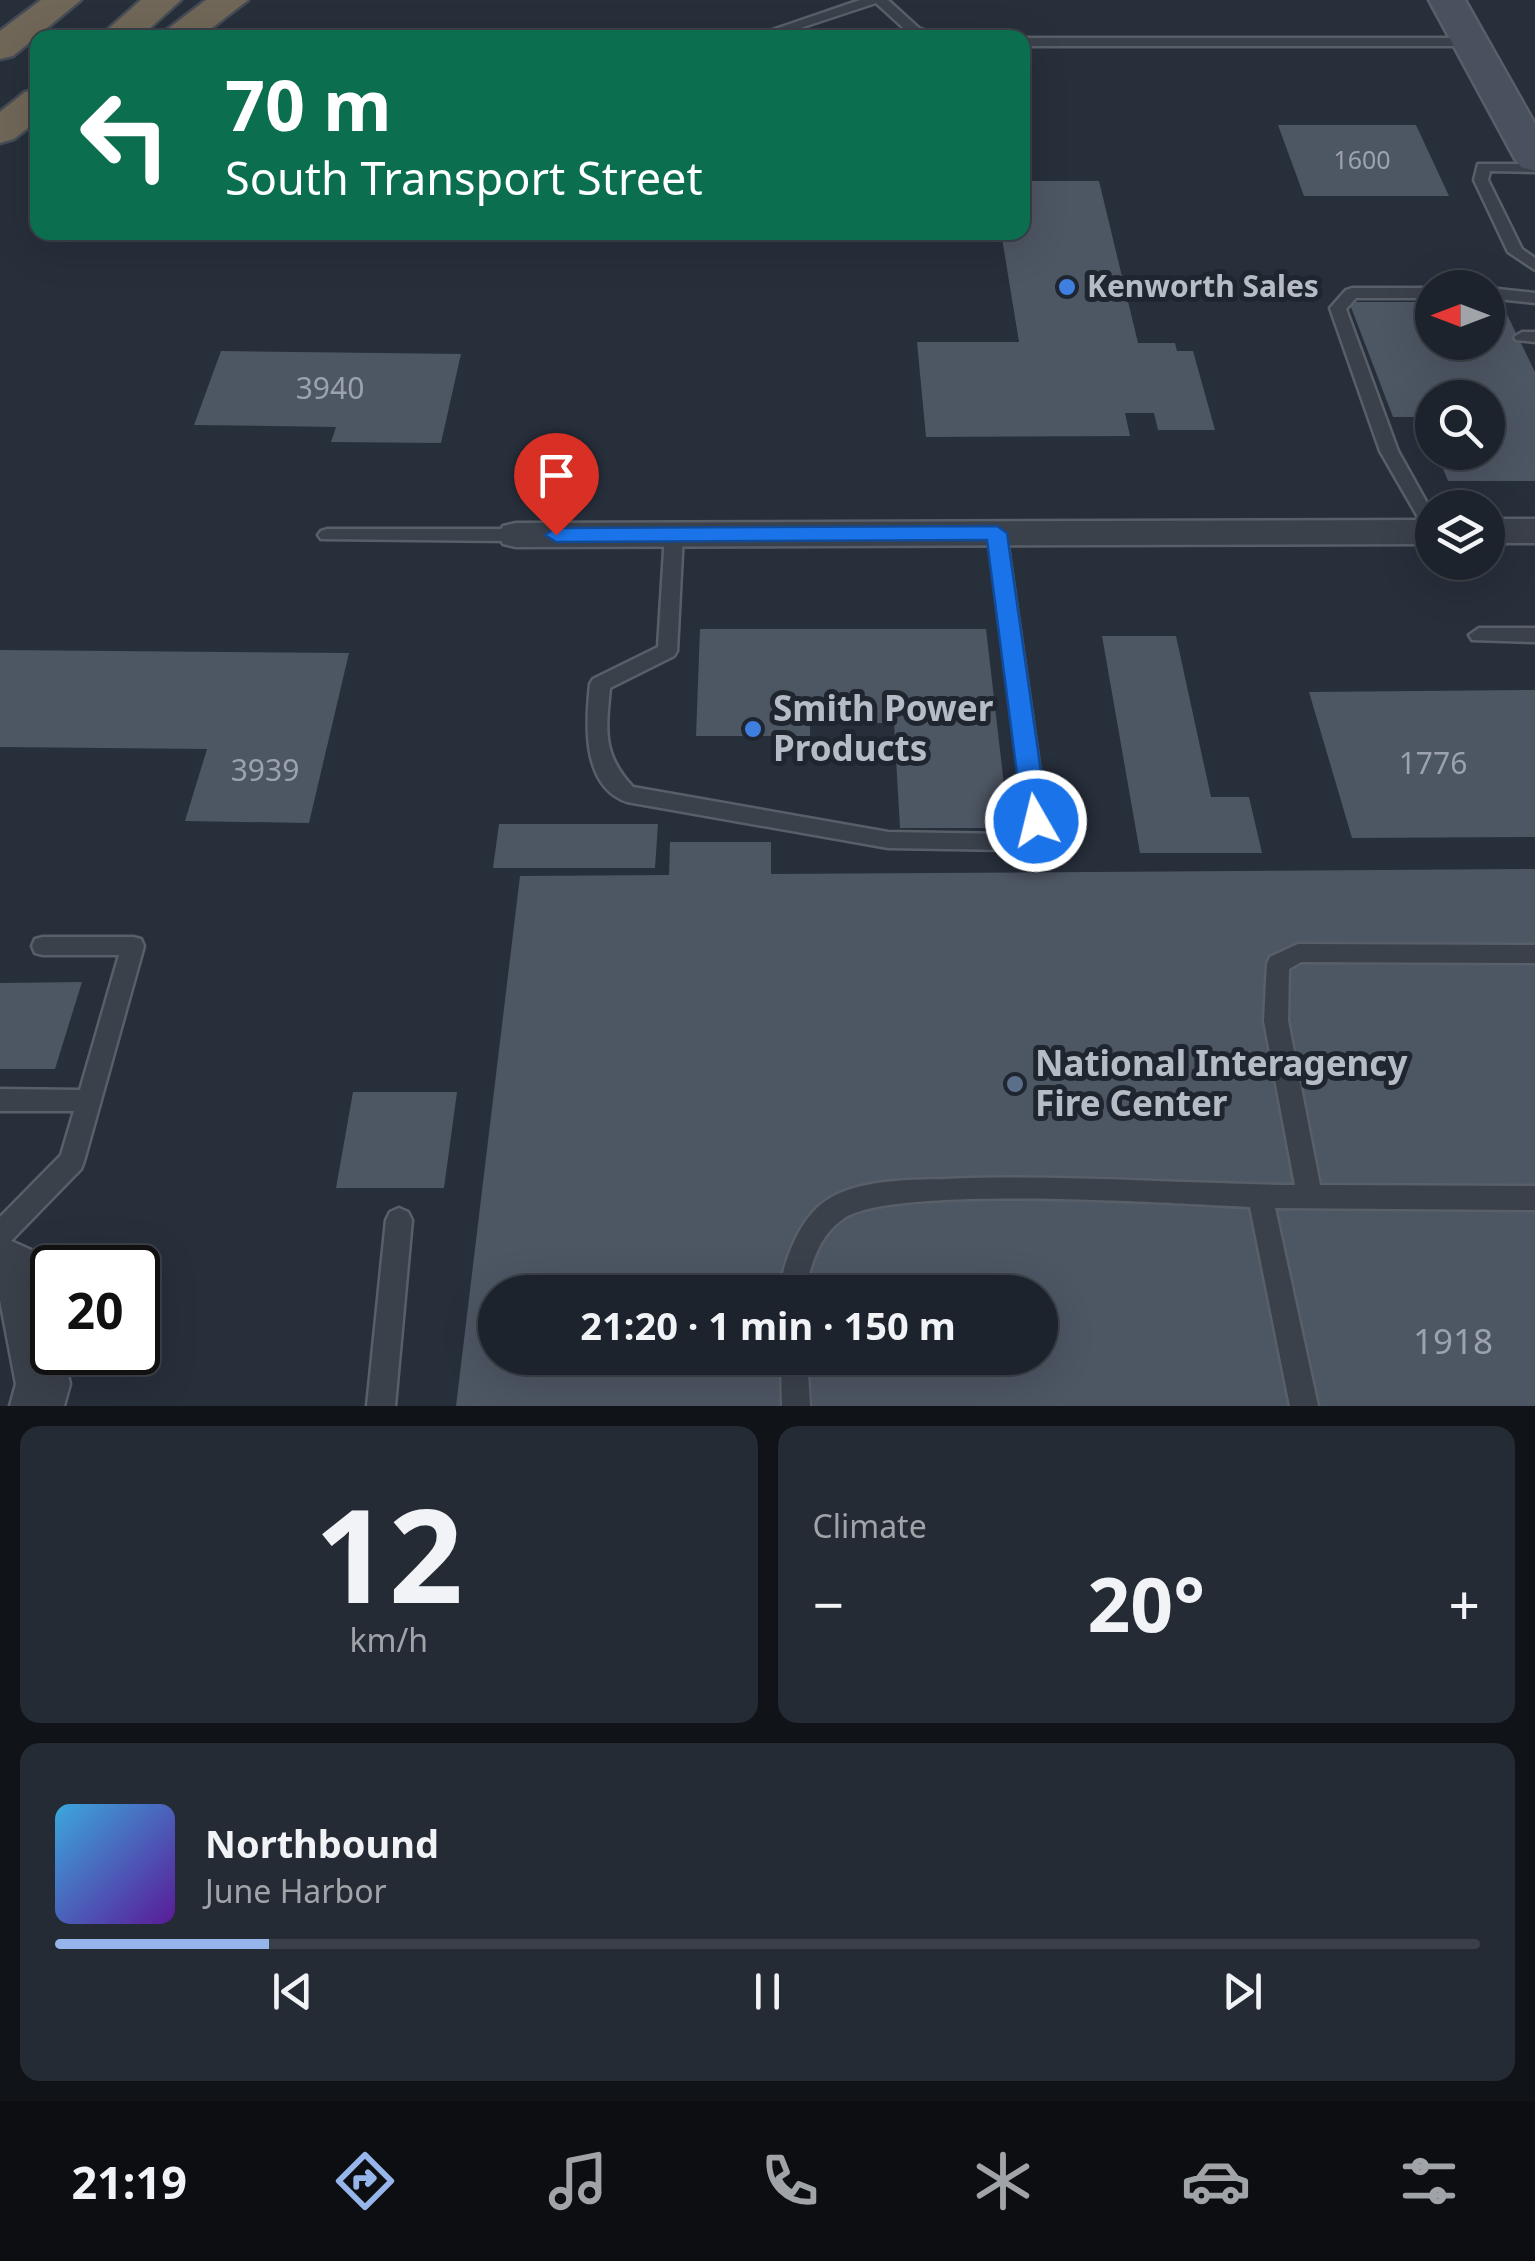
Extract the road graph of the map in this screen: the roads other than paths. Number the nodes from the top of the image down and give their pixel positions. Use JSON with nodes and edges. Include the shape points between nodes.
{"nodes":[{"id":1,"x":17,"y":0,"type":"edge"},
{"id":2,"x":64,"y":0,"type":"edge"},
{"id":3,"x":163,"y":0,"type":"edge"},
{"id":4,"x":230,"y":0,"type":"edge"},
{"id":5,"x":876,"y":0,"type":"edge"},
{"id":6,"x":1448,"y":0,"type":"edge"},
{"id":7,"x":851,"y":3,"type":"edge"},
{"id":8,"x":0,"y":14,"type":"edge"},
{"id":9,"x":126,"y":30,"type":"edge"},
{"id":10,"x":186,"y":30,"type":"edge"},
{"id":11,"x":805,"y":30,"type":"edge"},
{"id":12,"x":914,"y":30,"type":"edge"},
{"id":13,"x":1030,"y":42,"type":"edge"},
{"id":14,"x":1470,"y":42,"type":"junction"},
{"id":15,"x":0,"y":48,"type":"edge"},
{"id":16,"x":30,"y":107,"type":"edge"},
{"id":17,"x":0,"y":131,"type":"edge"},
{"id":18,"x":30,"y":137,"type":"edge"},
{"id":19,"x":1535,"y":158,"type":"edge"},
{"id":20,"x":0,"y":160,"type":"edge"},
{"id":21,"x":1535,"y":168,"type":"edge"},
{"id":22,"x":1535,"y":266,"type":"edge"},
{"id":23,"x":1415,"y":293,"type":"edge"},
{"id":24,"x":1505,"y":294,"type":"edge"},
{"id":25,"x":1535,"y":298,"type":"edge"},
{"id":26,"x":1415,"y":498,"type":"edge"},
{"id":27,"x":1415,"y":529,"type":"edge"},
{"id":28,"x":1505,"y":531,"type":"edge"},
{"id":29,"x":1535,"y":531,"type":"edge"},
{"id":30,"x":997,"y":533,"type":"junction"},
{"id":31,"x":674,"y":534,"type":"junction"},
{"id":32,"x":327,"y":535,"type":"dead end"},
{"id":33,"x":516,"y":535,"type":"joint"},
{"id":34,"x":1535,"y":634,"type":"edge"},
{"id":35,"x":1479,"y":635,"type":"dead end"},
{"id":36,"x":43,"y":946,"type":"dead end"},
{"id":37,"x":1535,"y":954,"type":"edge"},
{"id":38,"x":0,"y":1100,"type":"edge"},
{"id":39,"x":89,"y":1100,"type":"junction"},
{"id":40,"x":1260,"y":1196,"type":"junction"},
{"id":41,"x":1310,"y":1196,"type":"junction"},
{"id":42,"x":1535,"y":1198,"type":"edge"},
{"id":43,"x":399,"y":1220,"type":"dead end"},
{"id":44,"x":0,"y":1235,"type":"edge"},
{"id":45,"x":0,"y":1260,"type":"edge"},
{"id":46,"x":797,"y":1275,"type":"edge"},
{"id":47,"x":795,"y":1375,"type":"edge"},
{"id":48,"x":37,"y":1406,"type":"edge"},
{"id":49,"x":381,"y":1406,"type":"edge"},
{"id":50,"x":796,"y":1406,"type":"edge"},
{"id":51,"x":1304,"y":1406,"type":"edge"}],
"edges":[{"from":1,"to":8,"type":"highway"},
{"from":2,"to":15,"type":"highway"},
{"from":3,"to":9,"type":"highway"},
{"from":4,"to":10,"type":"highway"},
{"from":5,"to":7,"type":"lane"},
{"from":5,"to":12,"type":"lane"},
{"from":6,"to":14,"type":"street"},
{"from":7,"to":11,"type":"lane"},
{"from":13,"to":14,"type":"lane"},
{"from":14,"to":19,"type":"street"},
{"from":16,"to":17,"type":"highway"},
{"from":18,"to":20,"type":"highway"},
{"from":21,"to":22,"type":"lane","via":[[1483,167],[1482,180],[1516,252]]},
{"from":23,"to":26,"type":"lane","via":[[1352,293],[1338,308],[1389,451]]},
{"from":24,"to":25,"type":"lane"},
{"from":27,"to":30,"type":"street"},
{"from":28,"to":29,"type":"street"},
{"from":30,"to":31,"type":"street"},
{"from":30,"to":31,"type":"lane","via":[[1036,821],[1009,842],[888,840],[627,794],[606,774],[595,749],[600,684],[667,651]]},
{"from":31,"to":33,"type":"street"},
{"from":32,"to":33,"type":"lane"},
{"from":34,"to":35,"type":"lane"},
{"from":36,"to":39,"type":"lane","via":[[133,946]]},
{"from":37,"to":41,"type":"lane","via":[[1298,953],[1278,964],[1276,1021]]},
{"from":38,"to":39,"type":"lane"},
{"from":39,"to":44,"type":"lane","via":[[72,1161]]},
{"from":40,"to":41,"type":"lane"},
{"from":40,"to":46,"type":"lane","via":[[911,1190],[839,1206],[806,1243]]},
{"from":40,"to":51,"type":"lane"},
{"from":41,"to":42,"type":"lane"},
{"from":43,"to":49,"type":"lane"},
{"from":45,"to":48,"type":"street","via":[[20,1270],[43,1384]]},
{"from":47,"to":50,"type":"lane"}]}
